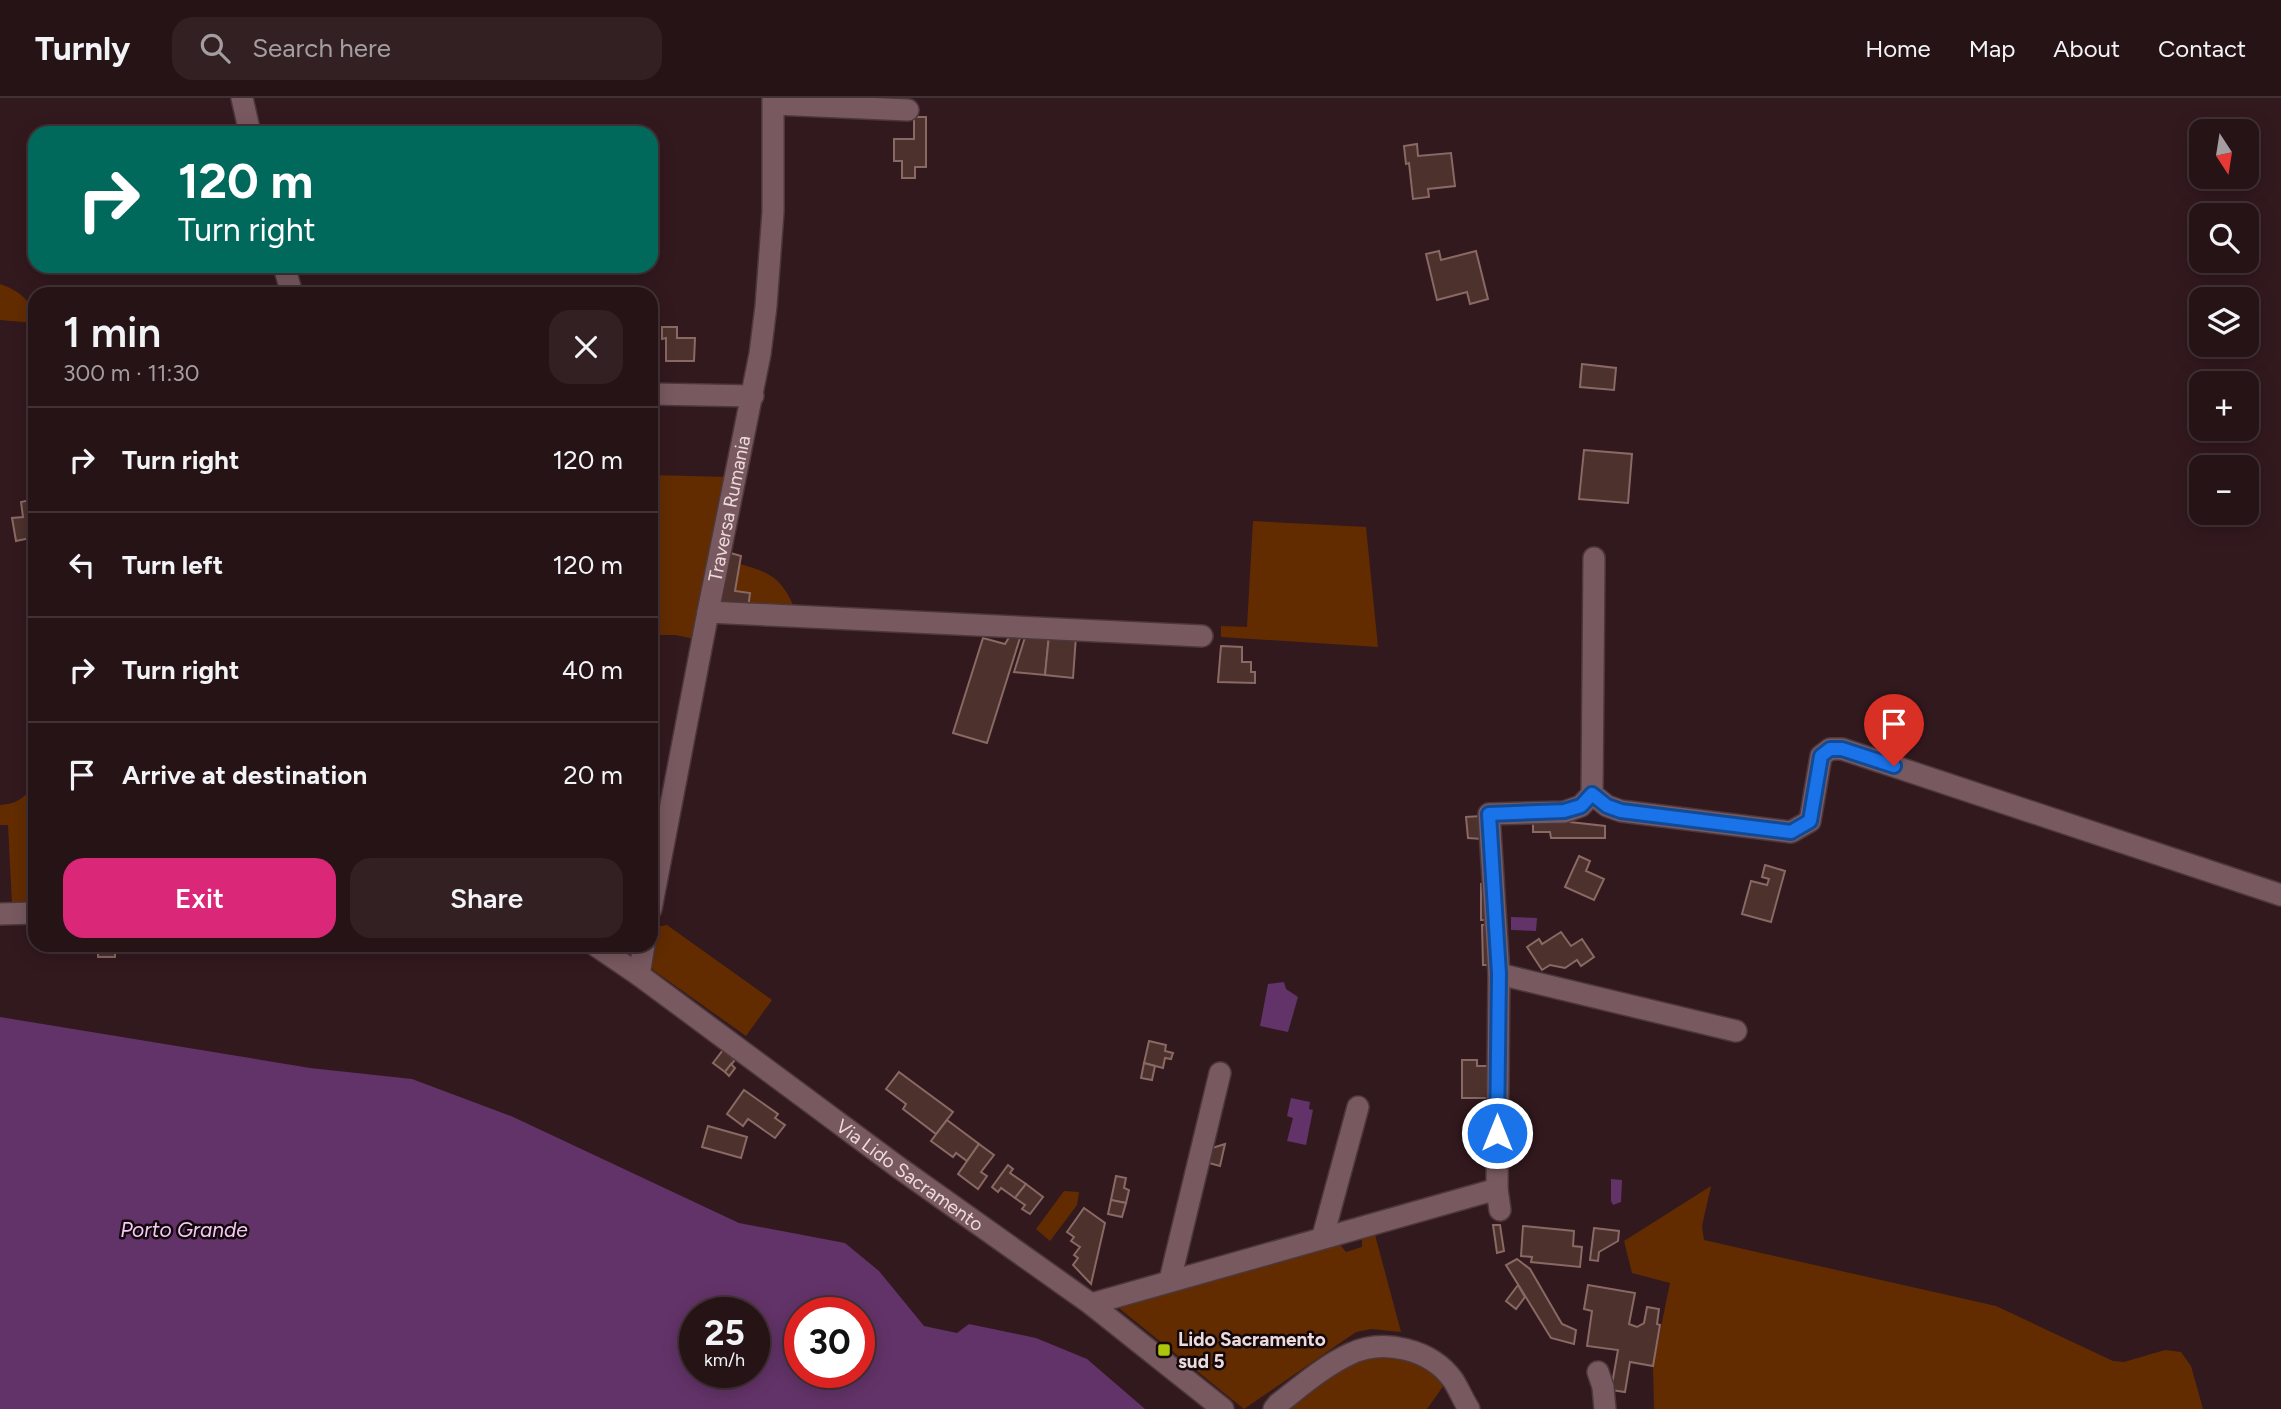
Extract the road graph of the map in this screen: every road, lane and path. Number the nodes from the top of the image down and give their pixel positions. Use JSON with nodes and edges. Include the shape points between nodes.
{"nodes":[{"id":1,"x":242,"y":98,"type":"edge"},
{"id":2,"x":773,"y":101,"type":"edge"},
{"id":3,"x":908,"y":110,"type":"dead end"},
{"id":4,"x":248,"y":126,"type":"edge"},
{"id":5,"x":658,"y":394,"type":"edge"},
{"id":6,"x":753,"y":396,"type":"junction"},
{"id":7,"x":1594,"y":558,"type":"dead end"},
{"id":8,"x":708,"y":612,"type":"junction"},
{"id":9,"x":1202,"y":636,"type":"dead end"},
{"id":10,"x":1592,"y":794,"type":"junction"},
{"id":11,"x":658,"y":873,"type":"edge"},
{"id":12,"x":2281,"y":895,"type":"edge"},
{"id":13,"x":28,"y":913,"type":"edge"},
{"id":14,"x":0,"y":914,"type":"edge"},
{"id":15,"x":605,"y":952,"type":"edge"},
{"id":16,"x":643,"y":952,"type":"edge"},
{"id":17,"x":1499,"y":974,"type":"junction"},
{"id":18,"x":639,"y":975,"type":"junction"},
{"id":19,"x":1736,"y":1031,"type":"dead end"},
{"id":20,"x":1220,"y":1073,"type":"dead end"},
{"id":21,"x":1358,"y":1107,"type":"dead end"},
{"id":22,"x":1497,"y":1189,"type":"junction"},
{"id":23,"x":1500,"y":1210,"type":"dead end"},
{"id":24,"x":1323,"y":1236,"type":"junction"},
{"id":25,"x":1170,"y":1280,"type":"junction"},
{"id":26,"x":1091,"y":1304,"type":"junction"},
{"id":27,"x":1598,"y":1372,"type":"dead end"},
{"id":28,"x":1223,"y":1409,"type":"edge"},
{"id":29,"x":1274,"y":1409,"type":"edge"},
{"id":30,"x":1469,"y":1409,"type":"edge"},
{"id":31,"x":1605,"y":1409,"type":"edge"}],
"edges":[{"from":1,"to":4,"type":"street"},
{"from":2,"to":3,"type":"street"},
{"from":2,"to":6,"type":"street","name":"Traversa Rumania","via":[[773,212]]},
{"from":5,"to":6,"type":"street"},
{"from":6,"to":8,"type":"street","name":"Traversa Rumania"},
{"from":7,"to":10,"type":"street"},
{"from":8,"to":9,"type":"street"},
{"from":8,"to":11,"type":"street","name":"Traversa Rumania"},
{"from":10,"to":12,"type":"street","via":[[1621,811],[1791,832],[1810,821],[1821,756],[1830,749],[1842,749]]},
{"from":10,"to":17,"type":"street","via":[[1581,806],[1564,811],[1489,814]]},
{"from":13,"to":14,"type":"street"},
{"from":15,"to":18,"type":"street","name":"Via Lido Sacramento"},
{"from":16,"to":18,"type":"street"},
{"from":17,"to":19,"type":"street"},
{"from":17,"to":22,"type":"street"},
{"from":18,"to":26,"type":"street","name":"Via Lido Sacramento"},
{"from":20,"to":25,"type":"street"},
{"from":21,"to":24,"type":"street"},
{"from":22,"to":23,"type":"street"},
{"from":22,"to":24,"type":"street"},
{"from":24,"to":25,"type":"street"},
{"from":25,"to":26,"type":"street"},
{"from":26,"to":28,"type":"street","name":"Via Lido Sacramento"},
{"from":27,"to":31,"type":"street"},
{"from":29,"to":30,"type":"street","via":[[1347,1355],[1375,1345],[1414,1351],[1434,1363],[1451,1378]]}]}
